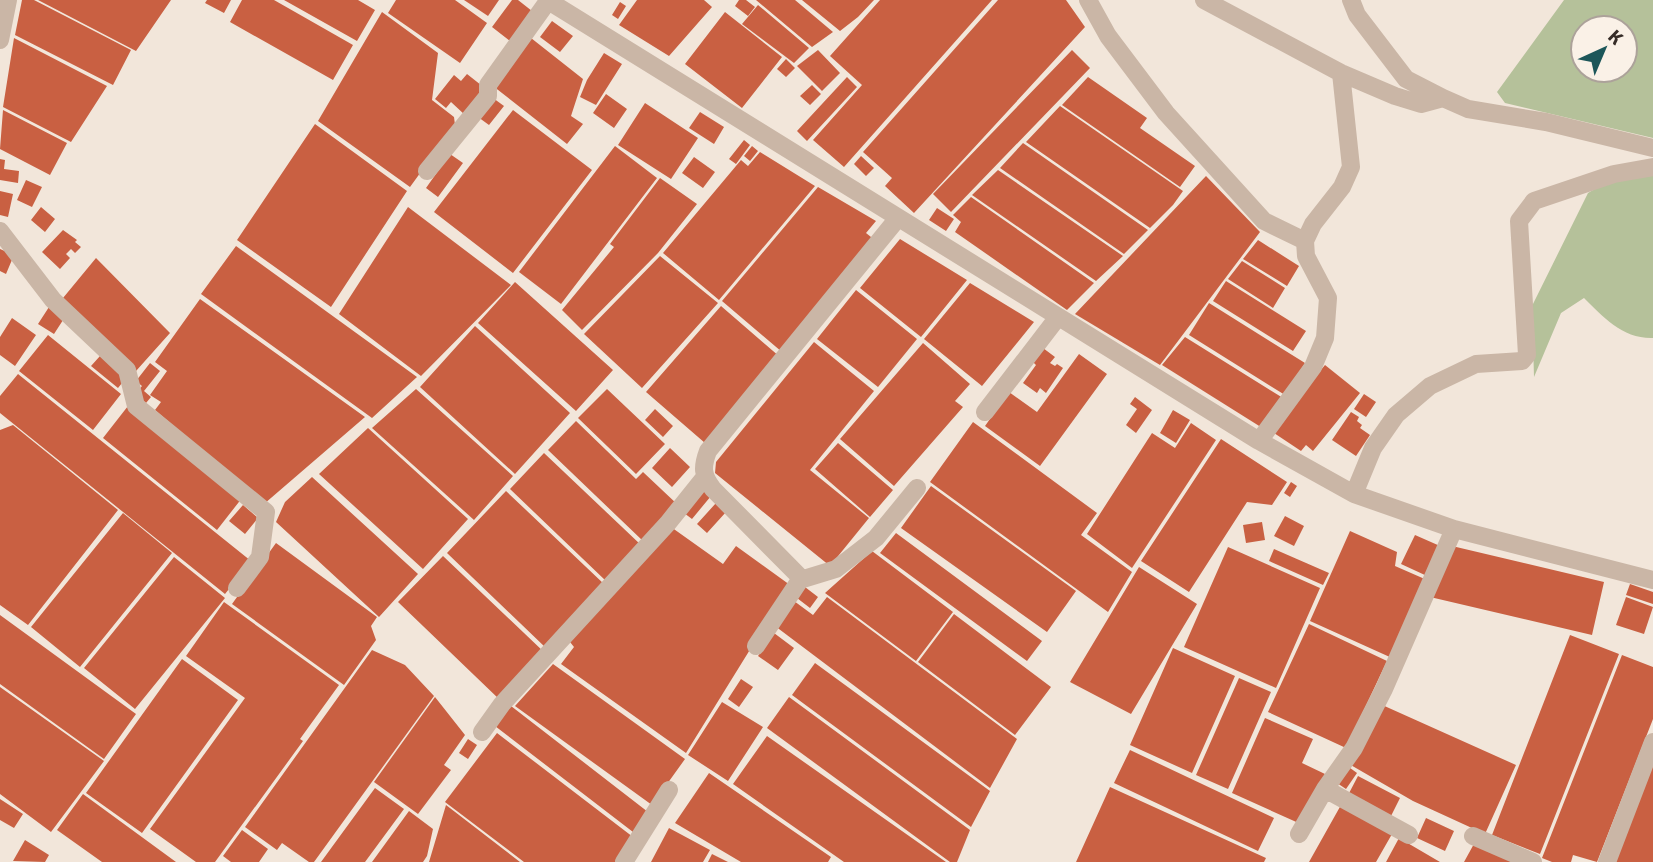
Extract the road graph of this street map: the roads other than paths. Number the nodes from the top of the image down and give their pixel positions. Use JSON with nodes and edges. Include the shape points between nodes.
{"nodes":[{"id":1,"x":8,"y":0,"type":"edge"},
{"id":2,"x":548,"y":0,"type":"edge"},
{"id":3,"x":1088,"y":0,"type":"edge"},
{"id":4,"x":1204,"y":0,"type":"edge"},
{"id":5,"x":1352,"y":0,"type":"edge"},
{"id":6,"x":0,"y":40,"type":"edge"},
{"id":7,"x":1341,"y":73,"type":"junction"},
{"id":8,"x":1443,"y":98,"type":"junction"},
{"id":9,"x":1653,"y":148,"type":"edge"},
{"id":10,"x":1653,"y":167,"type":"edge"},
{"id":11,"x":427,"y":171,"type":"dead end"},
{"id":12,"x":898,"y":218,"type":"junction"},
{"id":13,"x":0,"y":232,"type":"edge"},
{"id":14,"x":1305,"y":241,"type":"junction"},
{"id":15,"x":1058,"y":317,"type":"junction"},
{"id":16,"x":985,"y":412,"type":"dead end"},
{"id":17,"x":1259,"y":442,"type":"junction"},
{"id":18,"x":704,"y":478,"type":"junction"},
{"id":19,"x":917,"y":488,"type":"dead end"},
{"id":20,"x":1354,"y":494,"type":"junction"},
{"id":21,"x":1454,"y":529,"type":"junction"},
{"id":22,"x":800,"y":580,"type":"junction"},
{"id":23,"x":1653,"y":580,"type":"edge"},
{"id":24,"x":237,"y":588,"type":"dead end"},
{"id":25,"x":756,"y":646,"type":"dead end"},
{"id":26,"x":482,"y":732,"type":"dead end"},
{"id":27,"x":1653,"y":742,"type":"edge"},
{"id":28,"x":1325,"y":789,"type":"junction"},
{"id":29,"x":669,"y":790,"type":"dead end"},
{"id":30,"x":1298,"y":834,"type":"dead end"},
{"id":31,"x":1409,"y":835,"type":"dead end"},
{"id":32,"x":1472,"y":836,"type":"dead end"},
{"id":33,"x":624,"y":862,"type":"edge"},
{"id":34,"x":1532,"y":862,"type":"edge"},
{"id":35,"x":1607,"y":862,"type":"edge"}],
"edges":[{"from":1,"to":6,"type":"street"},
{"from":2,"to":11,"type":"street","via":[[488,85],[488,96]]},
{"from":2,"to":12,"type":"street"},
{"from":3,"to":14,"type":"street","via":[[1108,36],[1166,113],[1264,221]]},
{"from":4,"to":7,"type":"street"},
{"from":5,"to":8,"type":"street","via":[[1357,15],[1406,79]]},
{"from":7,"to":8,"type":"street","via":[[1421,104]]},
{"from":7,"to":14,"type":"street","via":[[1351,167]]},
{"from":8,"to":9,"type":"street","via":[[1468,109]]},
{"from":10,"to":20,"type":"street","via":[[1614,174],[1534,201],[1519,221],[1527,355],[1522,361],[1476,363],[1430,386],[1396,415],[1373,448]]},
{"from":12,"to":15,"type":"street"},
{"from":12,"to":18,"type":"street","via":[[708,451],[702,466]]},
{"from":13,"to":24,"type":"street","via":[[52,300],[127,370],[136,406],[266,512],[260,557]]},
{"from":14,"to":17,"type":"street","via":[[1306,256],[1328,298],[1325,338],[1313,367]]},
{"from":15,"to":16,"type":"street"},
{"from":15,"to":17,"type":"street"},
{"from":17,"to":20,"type":"street"},
{"from":18,"to":22,"type":"street"},
{"from":18,"to":26,"type":"street"},
{"from":19,"to":22,"type":"street","via":[[876,538],[836,569]]},
{"from":20,"to":21,"type":"street"},
{"from":21,"to":23,"type":"street"},
{"from":21,"to":28,"type":"street","via":[[1384,689],[1354,748]]},
{"from":22,"to":25,"type":"street"},
{"from":27,"to":35,"type":"street"},
{"from":28,"to":30,"type":"street"},
{"from":28,"to":31,"type":"street"},
{"from":29,"to":33,"type":"street"},
{"from":32,"to":34,"type":"street"}]}
